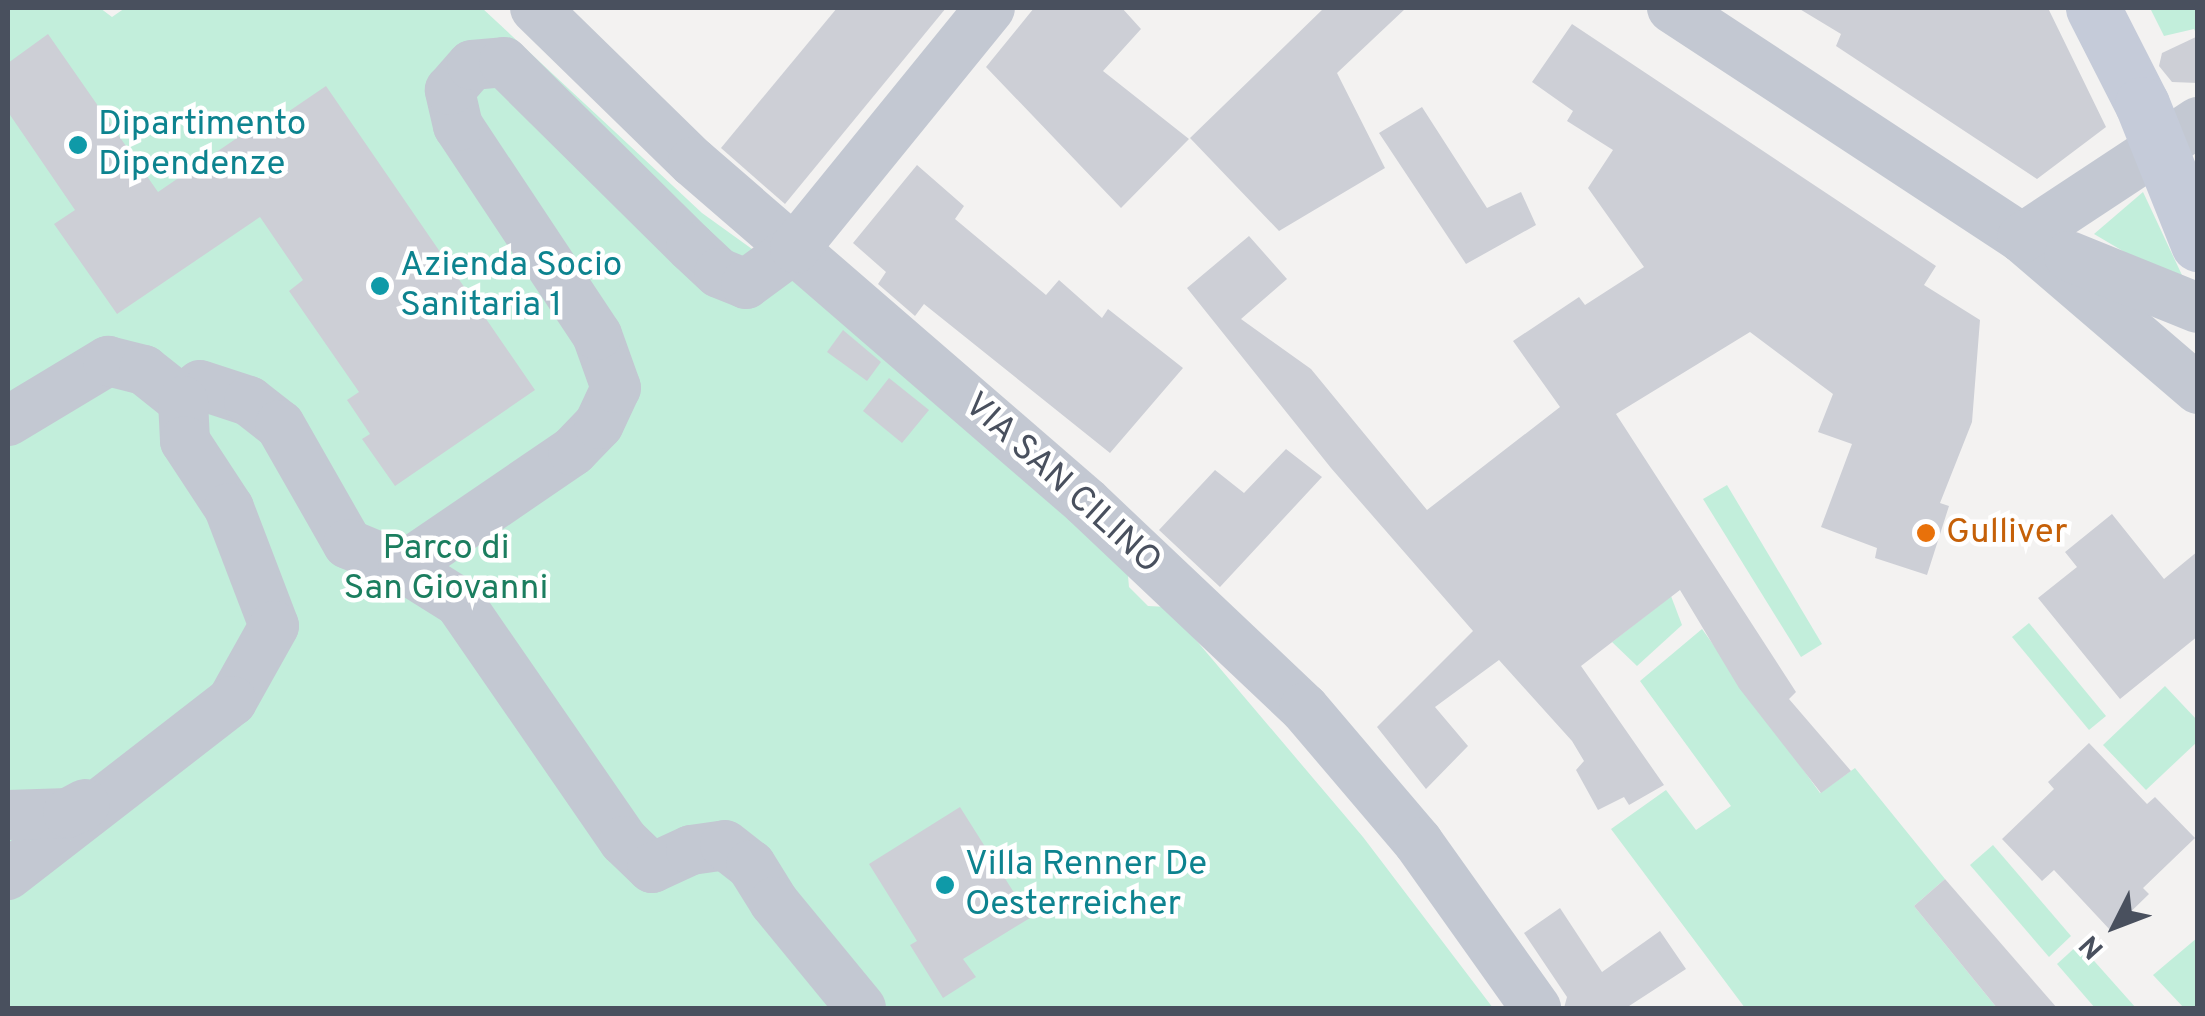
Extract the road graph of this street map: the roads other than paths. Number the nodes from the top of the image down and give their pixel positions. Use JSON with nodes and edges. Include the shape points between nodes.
{"nodes":[{"id":1,"x":536,"y":8,"type":"edge"},
{"id":2,"x":990,"y":8,"type":"edge"},
{"id":3,"x":1672,"y":8,"type":"edge"},
{"id":4,"x":2093,"y":8,"type":"edge"},
{"id":5,"x":2179,"y":135,"type":"edge"},
{"id":6,"x":2022,"y":238,"type":"junction"},
{"id":7,"x":2198,"y":244,"type":"edge"},
{"id":8,"x":795,"y":248,"type":"junction"},
{"id":9,"x":2198,"y":308,"type":"edge"},
{"id":10,"x":2198,"y":389,"type":"edge"},
{"id":11,"x":183,"y":401,"type":"junction"},
{"id":12,"x":8,"y":421,"type":"edge"},
{"id":13,"x":403,"y":568,"type":"junction"},
{"id":14,"x":103,"y":796,"type":"junction"},
{"id":15,"x":8,"y":815,"type":"edge"},
{"id":16,"x":8,"y":875,"type":"edge"},
{"id":17,"x":861,"y":1008,"type":"edge"},
{"id":18,"x":1536,"y":1008,"type":"edge"}],
"edges":[{"from":1,"to":8,"type":"street","name":"VIA SAN CILINO","via":[[693,162]]},
{"from":2,"to":8,"type":"street"},
{"from":3,"to":6,"type":"street"},
{"from":4,"to":5,"type":"street"},
{"from":5,"to":6,"type":"street"},
{"from":5,"to":7,"type":"street"},
{"from":6,"to":9,"type":"street"},
{"from":6,"to":10,"type":"street"},
{"from":8,"to":13,"type":"street","via":[[746,284],[718,273],[504,62],[472,65],[450,90],[458,126],[597,334],[616,388],[599,424],[572,451]]},
{"from":8,"to":18,"type":"street","name":"VIA SAN CILINO","via":[[1086,502],[1304,708],[1418,842]]},
{"from":11,"to":12,"type":"street","via":[[144,370],[108,361]]},
{"from":11,"to":13,"type":"street","via":[[200,385],[248,401],[280,425],[348,544]]},
{"from":11,"to":14,"type":"street","via":[[184,442],[229,508],[274,626],[232,701]]},
{"from":13,"to":17,"type":"street","via":[[459,602],[624,841],[652,868],[691,850],[724,846],[751,864]]},
{"from":14,"to":15,"type":"street","via":[[68,813]]},
{"from":14,"to":16,"type":"street"}]}
